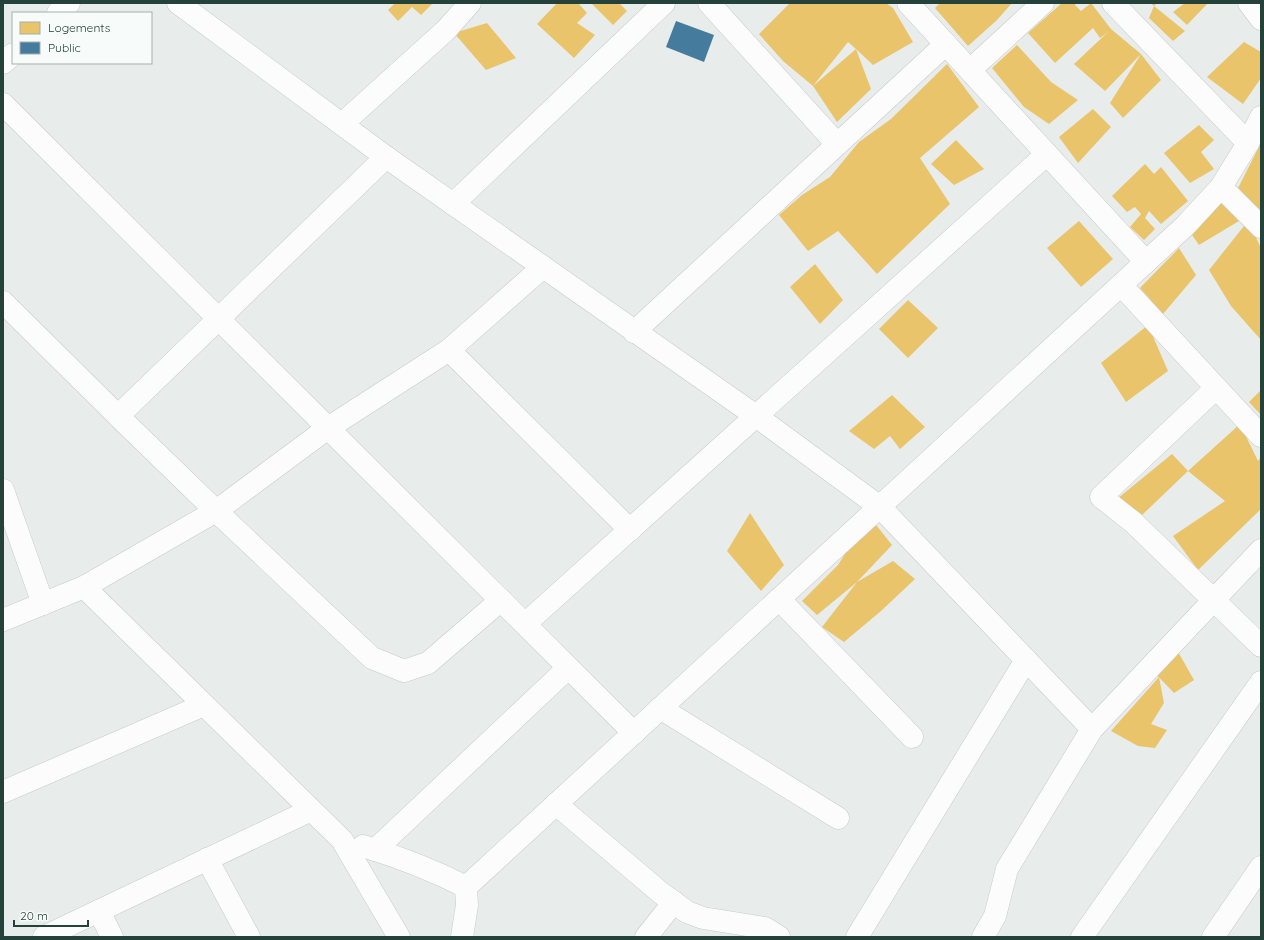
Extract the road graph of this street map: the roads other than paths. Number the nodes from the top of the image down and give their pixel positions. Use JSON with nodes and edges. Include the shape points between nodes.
{"nodes":[{"id":1,"x":69,"y":3,"type":"edge"},
{"id":2,"x":178,"y":3,"type":"edge"},
{"id":3,"x":470,"y":3,"type":"edge"},
{"id":4,"x":664,"y":3,"type":"edge"},
{"id":5,"x":709,"y":3,"type":"edge"},
{"id":6,"x":908,"y":3,"type":"edge"},
{"id":7,"x":1043,"y":3,"type":"edge"},
{"id":8,"x":1113,"y":3,"type":"edge"},
{"id":9,"x":1248,"y":3,"type":"edge"},
{"id":10,"x":59,"y":12,"type":"edge"},
{"id":11,"x":1261,"y":19,"type":"edge"},
{"id":12,"x":946,"y":44,"type":"junction"},
{"id":13,"x":12,"y":55,"type":"edge"},
{"id":14,"x":3,"y":63,"type":"edge"},
{"id":15,"x":970,"y":70,"type":"junction"},
{"id":16,"x":3,"y":104,"type":"edge"},
{"id":17,"x":1261,"y":117,"type":"edge"},
{"id":18,"x":342,"y":124,"type":"junction"},
{"id":19,"x":1248,"y":143,"type":"junction"},
{"id":20,"x":837,"y":144,"type":"junction"},
{"id":21,"x":1047,"y":154,"type":"junction"},
{"id":22,"x":386,"y":157,"type":"junction"},
{"id":23,"x":1221,"y":187,"type":"junction"},
{"id":24,"x":453,"y":204,"type":"junction"},
{"id":25,"x":1261,"y":227,"type":"edge"},
{"id":26,"x":1146,"y":262,"type":"junction"},
{"id":27,"x":543,"y":267,"type":"junction"},
{"id":28,"x":1121,"y":285,"type":"junction"},
{"id":29,"x":3,"y":302,"type":"edge"},
{"id":30,"x":219,"y":319,"type":"junction"},
{"id":31,"x":634,"y":332,"type":"junction"},
{"id":32,"x":449,"y":350,"type":"junction"},
{"id":33,"x":1216,"y":388,"type":"junction"},
{"id":34,"x":118,"y":416,"type":"junction"},
{"id":35,"x":756,"y":416,"type":"junction"},
{"id":36,"x":328,"y":428,"type":"junction"},
{"id":37,"x":1261,"y":436,"type":"edge"},
{"id":38,"x":3,"y":490,"type":"edge"},
{"id":39,"x":880,"y":507,"type":"junction"},
{"id":40,"x":216,"y":511,"type":"junction"},
{"id":41,"x":630,"y":530,"type":"junction"},
{"id":42,"x":1261,"y":550,"type":"edge"},
{"id":43,"x":84,"y":588,"type":"junction"},
{"id":44,"x":779,"y":599,"type":"junction"},
{"id":45,"x":501,"y":600,"type":"junction"},
{"id":46,"x":1214,"y":601,"type":"junction"},
{"id":47,"x":43,"y":604,"type":"junction"},
{"id":48,"x":3,"y":620,"type":"edge"},
{"id":49,"x":525,"y":624,"type":"junction"},
{"id":50,"x":1261,"y":646,"type":"edge"},
{"id":51,"x":1026,"y":660,"type":"junction"},
{"id":52,"x":568,"y":668,"type":"junction"},
{"id":53,"x":1261,"y":682,"type":"edge"},
{"id":54,"x":204,"y":705,"type":"junction"},
{"id":55,"x":660,"y":708,"type":"junction"},
{"id":56,"x":1092,"y":729,"type":"junction"},
{"id":57,"x":634,"y":733,"type":"junction"},
{"id":58,"x":912,"y":737,"type":"dead end"},
{"id":59,"x":3,"y":792,"type":"edge"},
{"id":60,"x":556,"y":804,"type":"junction"},
{"id":61,"x":311,"y":810,"type":"junction"},
{"id":62,"x":838,"y":818,"type":"dead end"},
{"id":63,"x":342,"y":840,"type":"junction"},
{"id":64,"x":375,"y":850,"type":"junction"},
{"id":65,"x":207,"y":859,"type":"junction"},
{"id":66,"x":1261,"y":867,"type":"edge"},
{"id":67,"x":466,"y":887,"type":"junction"},
{"id":68,"x":674,"y":902,"type":"junction"},
{"id":69,"x":99,"y":911,"type":"junction"},
{"id":70,"x":44,"y":937,"type":"edge"},
{"id":71,"x":112,"y":937,"type":"edge"},
{"id":72,"x":249,"y":937,"type":"edge"},
{"id":73,"x":399,"y":937,"type":"edge"},
{"id":74,"x":462,"y":937,"type":"edge"},
{"id":75,"x":646,"y":937,"type":"edge"},
{"id":76,"x":779,"y":937,"type":"edge"},
{"id":77,"x":857,"y":937,"type":"edge"},
{"id":78,"x":983,"y":937,"type":"edge"},
{"id":79,"x":1082,"y":937,"type":"edge"},
{"id":80,"x":1213,"y":937,"type":"edge"}],
"edges":[{"from":1,"to":10,"type":"street"},
{"from":2,"to":18,"type":"street"},
{"from":3,"to":18,"type":"street","via":[[446,30]]},
{"from":4,"to":24,"type":"street"},
{"from":5,"to":20,"type":"street"},
{"from":6,"to":12,"type":"street"},
{"from":7,"to":15,"type":"street"},
{"from":8,"to":19,"type":"street"},
{"from":9,"to":11,"type":"street"},
{"from":12,"to":15,"type":"street"},
{"from":12,"to":20,"type":"street"},
{"from":13,"to":14,"type":"street"},
{"from":15,"to":21,"type":"street"},
{"from":16,"to":30,"type":"street"},
{"from":17,"to":19,"type":"street"},
{"from":18,"to":22,"type":"street"},
{"from":19,"to":23,"type":"street"},
{"from":20,"to":31,"type":"street"},
{"from":21,"to":26,"type":"street"},
{"from":21,"to":35,"type":"street"},
{"from":22,"to":24,"type":"street"},
{"from":22,"to":30,"type":"street"},
{"from":23,"to":25,"type":"street"},
{"from":23,"to":26,"type":"street","via":[[1185,226]]},
{"from":24,"to":27,"type":"street"},
{"from":26,"to":28,"type":"street"},
{"from":27,"to":31,"type":"street"},
{"from":27,"to":32,"type":"street"},
{"from":28,"to":33,"type":"street"},
{"from":28,"to":39,"type":"street"},
{"from":29,"to":34,"type":"street"},
{"from":30,"to":34,"type":"street"},
{"from":30,"to":36,"type":"street"},
{"from":31,"to":35,"type":"street"},
{"from":32,"to":36,"type":"street"},
{"from":32,"to":41,"type":"street"},
{"from":33,"to":37,"type":"street"},
{"from":33,"to":46,"type":"street","via":[[1101,497],[1133,522]]},
{"from":34,"to":40,"type":"street"},
{"from":35,"to":39,"type":"street"},
{"from":35,"to":41,"type":"street"},
{"from":36,"to":40,"type":"street"},
{"from":36,"to":45,"type":"street"},
{"from":38,"to":47,"type":"street"},
{"from":39,"to":44,"type":"street"},
{"from":39,"to":51,"type":"street"},
{"from":40,"to":43,"type":"street"},
{"from":40,"to":45,"type":"street","via":[[372,658],[404,671],[428,663]]},
{"from":41,"to":49,"type":"street"},
{"from":42,"to":46,"type":"street"},
{"from":43,"to":47,"type":"street"},
{"from":43,"to":54,"type":"street"},
{"from":44,"to":55,"type":"street"},
{"from":44,"to":58,"type":"street"},
{"from":45,"to":49,"type":"street"},
{"from":46,"to":50,"type":"street"},
{"from":46,"to":56,"type":"street"},
{"from":47,"to":48,"type":"street"},
{"from":49,"to":52,"type":"street"},
{"from":51,"to":56,"type":"street"},
{"from":51,"to":77,"type":"street"},
{"from":52,"to":57,"type":"street"},
{"from":52,"to":64,"type":"street"},
{"from":53,"to":79,"type":"street"},
{"from":54,"to":59,"type":"street"},
{"from":54,"to":61,"type":"street"},
{"from":55,"to":57,"type":"street"},
{"from":55,"to":62,"type":"street"},
{"from":56,"to":78,"type":"street","via":[[1007,869],[995,916]]},
{"from":57,"to":60,"type":"street"},
{"from":60,"to":67,"type":"street"},
{"from":60,"to":68,"type":"street"},
{"from":61,"to":63,"type":"street"},
{"from":61,"to":65,"type":"street"},
{"from":63,"to":64,"type":"street"},
{"from":63,"to":73,"type":"street"},
{"from":64,"to":67,"type":"street","via":[[440,874]]},
{"from":65,"to":69,"type":"street"},
{"from":65,"to":72,"type":"street"},
{"from":66,"to":80,"type":"street"},
{"from":67,"to":74,"type":"street","via":[[468,905]]},
{"from":68,"to":75,"type":"street"},
{"from":68,"to":76,"type":"street","via":[[687,912],[703,918],[765,928]]},
{"from":69,"to":70,"type":"street"},
{"from":69,"to":71,"type":"street"}]}
